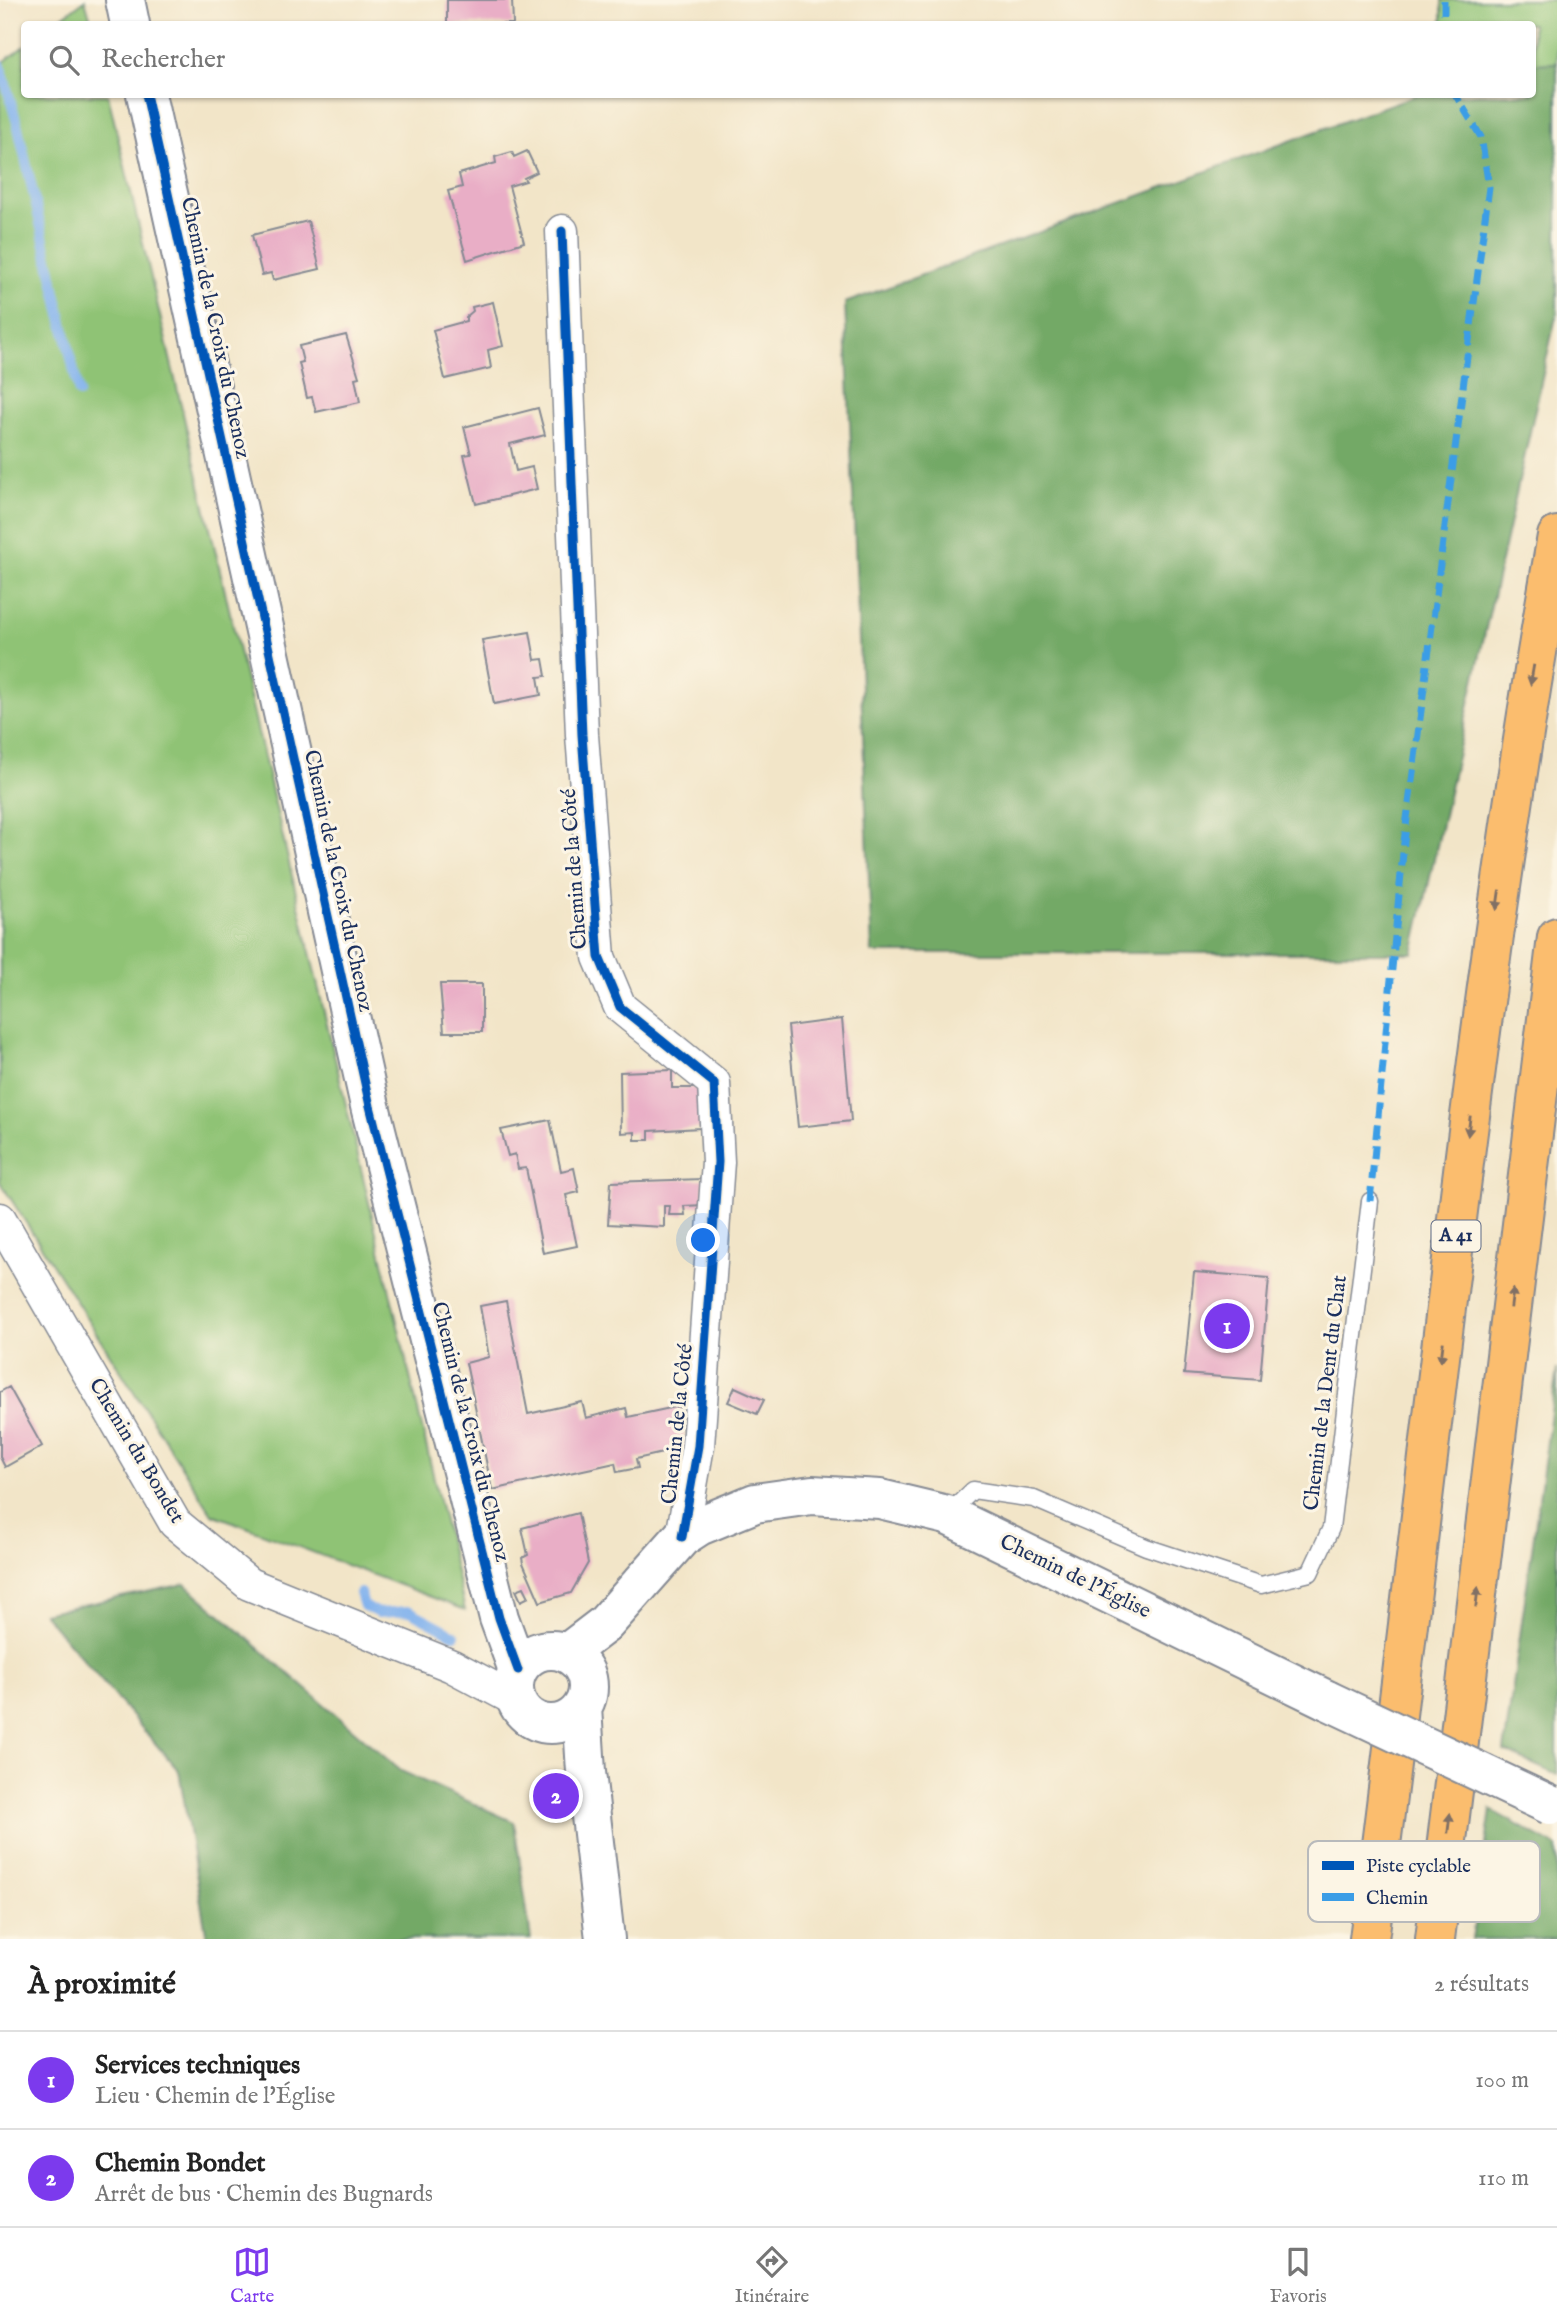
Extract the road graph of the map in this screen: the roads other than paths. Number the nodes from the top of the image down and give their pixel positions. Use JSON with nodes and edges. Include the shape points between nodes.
{"nodes":[{"id":1,"x":125,"y":0,"type":"edge"},
{"id":2,"x":129,"y":21,"type":"edge"},
{"id":3,"x":147,"y":98,"type":"edge"},
{"id":4,"x":562,"y":231,"type":"dead end"},
{"id":5,"x":1557,"y":536,"type":"edge"},
{"id":6,"x":1557,"y":937,"type":"edge"},
{"id":7,"x":1370,"y":1201,"type":"dead end"},
{"id":8,"x":0,"y":1219,"type":"edge"},
{"id":9,"x":947,"y":1515,"type":"junction"},
{"id":10,"x":682,"y":1537,"type":"junction"},
{"id":11,"x":539,"y":1670,"type":"junction"},
{"id":12,"x":570,"y":1716,"type":"junction"},
{"id":13,"x":1554,"y":1807,"type":"edge"},
{"id":14,"x":1381,"y":1841,"type":"edge"},
{"id":15,"x":1447,"y":1841,"type":"edge"},
{"id":16,"x":605,"y":1939,"type":"edge"}],
"edges":[{"from":1,"to":2,"type":"street"},
{"from":3,"to":11,"type":"street","name":"Chemin de la Croix du Chenoz","via":[[370,1106],[499,1618]]},
{"from":4,"to":10,"type":"street","name":"Chemin de la Côté","via":[[582,734],[598,957],[620,1007],[714,1083],[718,1162],[699,1432]]},
{"from":5,"to":14,"type":"highway","number":"A 41","one_way":true,"via":[[1493,934]]},
{"from":15,"to":6,"type":"highway","one_way":true},
{"from":7,"to":9,"type":"lane","name":"Chemin de la Dent du Chat","via":[[1331,1528],[1310,1573],[1261,1585],[1146,1548],[1034,1499],[973,1490]]},
{"from":8,"to":11,"type":"street","name":"Chemin du Bondet","via":[[175,1522],[249,1584],[452,1666]]},
{"from":9,"to":10,"type":"street","name":"Chemin de l'Église","via":[[880,1499],[812,1495],[754,1503]]},
{"from":9,"to":13,"type":"street","name":"Chemin de l'Église","bridge":true},
{"from":10,"to":11,"type":"street","name":"Chemin de l'Église","via":[[604,1625]]},
{"from":11,"to":12,"type":"street","via":[[588,1692]]},
{"from":11,"to":12,"type":"street","name":"Chemin de la Croix du Chenoz","via":[[522,1712],[533,1720]]},
{"from":12,"to":16,"type":"street","via":[[586,1772]]}]}
